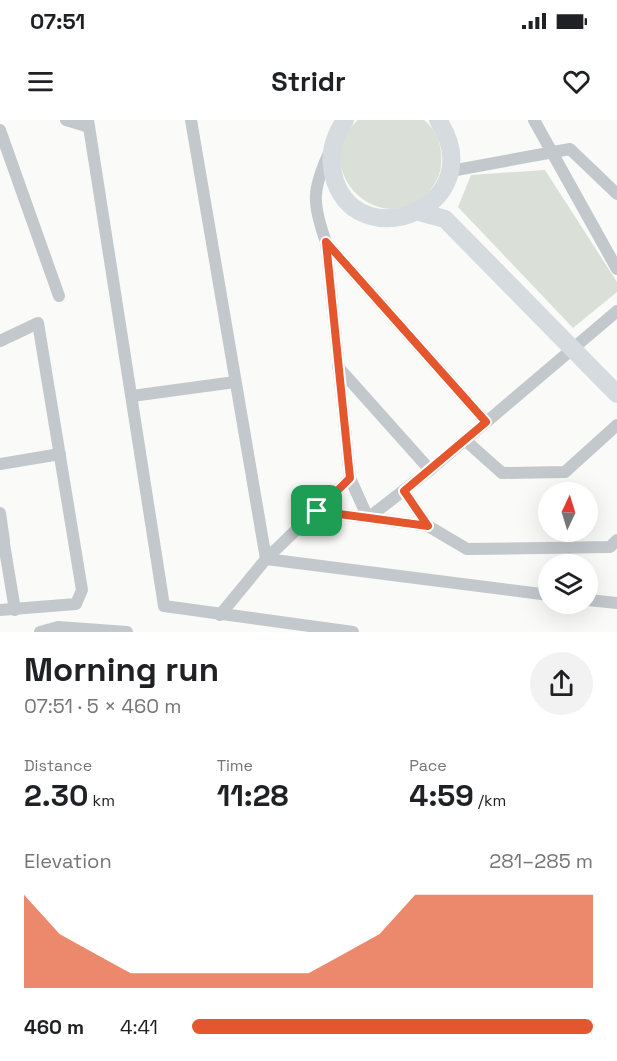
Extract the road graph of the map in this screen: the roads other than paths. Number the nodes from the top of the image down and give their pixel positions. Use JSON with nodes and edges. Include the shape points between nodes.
{"nodes":[{"id":1,"x":66,"y":120,"type":"edge"},
{"id":2,"x":191,"y":120,"type":"edge"},
{"id":3,"x":438,"y":120,"type":"edge"},
{"id":4,"x":534,"y":120,"type":"edge"},
{"id":5,"x":342,"y":122,"type":"edge"},
{"id":6,"x":88,"y":124,"type":"edge"},
{"id":7,"x":0,"y":130,"type":"edge"},
{"id":8,"x":331,"y":149,"type":"junction"},
{"id":9,"x":554,"y":153,"type":"junction"},
{"id":10,"x":448,"y":179,"type":"junction"},
{"id":11,"x":617,"y":194,"type":"edge"},
{"id":12,"x":419,"y":212,"type":"junction"},
{"id":13,"x":326,"y":242,"type":"junction"},
{"id":14,"x":617,"y":269,"type":"edge"},
{"id":15,"x":59,"y":296,"type":"dead end"},
{"id":16,"x":617,"y":311,"type":"edge"},
{"id":17,"x":0,"y":341,"type":"edge"},
{"id":18,"x":576,"y":345,"type":"junction"},
{"id":19,"x":338,"y":367,"type":"junction"},
{"id":20,"x":617,"y":379,"type":"edge"},
{"id":21,"x":235,"y":382,"type":"junction"},
{"id":22,"x":617,"y":394,"type":"edge"},
{"id":23,"x":132,"y":396,"type":"junction"},
{"id":24,"x":486,"y":422,"type":"junction"},
{"id":25,"x":617,"y":425,"type":"edge"},
{"id":26,"x":465,"y":440,"type":"junction"},
{"id":27,"x":60,"y":454,"type":"junction"},
{"id":28,"x":0,"y":464,"type":"edge"},
{"id":29,"x":429,"y":470,"type":"junction"},
{"id":30,"x":350,"y":478,"type":"junction"},
{"id":31,"x":404,"y":491,"type":"junction"},
{"id":32,"x":317,"y":511,"type":"junction"},
{"id":33,"x":0,"y":513,"type":"edge"},
{"id":34,"x":368,"y":518,"type":"junction"},
{"id":35,"x":428,"y":526,"type":"junction"},
{"id":36,"x":2,"y":540,"type":"edge"},
{"id":37,"x":617,"y":540,"type":"edge"},
{"id":38,"x":266,"y":559,"type":"junction"},
{"id":39,"x":538,"y":594,"type":"edge"},
{"id":40,"x":598,"y":601,"type":"edge"},
{"id":41,"x":617,"y":603,"type":"edge"},
{"id":42,"x":0,"y":610,"type":"edge"},
{"id":43,"x":15,"y":610,"type":"junction"},
{"id":44,"x":220,"y":615,"type":"junction"},
{"id":45,"x":45,"y":631,"type":"edge"},
{"id":46,"x":127,"y":632,"type":"edge"},
{"id":47,"x":353,"y":632,"type":"edge"}],
"edges":[{"from":1,"to":6,"type":"street"},
{"from":2,"to":21,"type":"street"},
{"from":3,"to":10,"type":"street","via":[[452,153]]},
{"from":4,"to":9,"type":"street"},
{"from":5,"to":8,"type":"street"},
{"from":6,"to":23,"type":"street"},
{"from":7,"to":15,"type":"street"},
{"from":8,"to":12,"type":"street","via":[[331,168],[337,186],[364,212],[382,218],[402,218]]},
{"from":8,"to":13,"type":"street","via":[[317,180],[316,213]]},
{"from":9,"to":10,"type":"street"},
{"from":9,"to":11,"type":"street","via":[[570,149]]},
{"from":9,"to":14,"type":"street"},
{"from":10,"to":12,"type":"street","via":[[434,201]]},
{"from":10,"to":18,"type":"street","via":[[451,211]]},
{"from":12,"to":18,"type":"street","via":[[446,219]]},
{"from":13,"to":19,"type":"street"},
{"from":13,"to":24,"type":"street"},
{"from":16,"to":18,"type":"street"},
{"from":17,"to":27,"type":"street","via":[[38,323]]},
{"from":18,"to":20,"type":"street"},
{"from":18,"to":22,"type":"street"},
{"from":18,"to":24,"type":"street"},
{"from":19,"to":29,"type":"street"},
{"from":19,"to":30,"type":"street"},
{"from":21,"to":23,"type":"street"},
{"from":21,"to":38,"type":"street"},
{"from":23,"to":44,"type":"street","via":[[164,606]]},
{"from":24,"to":26,"type":"street"},
{"from":25,"to":26,"type":"street","via":[[565,472],[502,473]]},
{"from":26,"to":29,"type":"street"},
{"from":27,"to":28,"type":"street"},
{"from":27,"to":43,"type":"street","via":[[82,590],[80,598],[76,604]]},
{"from":29,"to":31,"type":"street"},
{"from":30,"to":32,"type":"street"},
{"from":30,"to":34,"type":"street"},
{"from":31,"to":34,"type":"street"},
{"from":31,"to":35,"type":"street"},
{"from":32,"to":34,"type":"street"},
{"from":32,"to":38,"type":"street"},
{"from":33,"to":36,"type":"street"},
{"from":34,"to":35,"type":"street"},
{"from":35,"to":37,"type":"street","via":[[467,549],[610,547]]},
{"from":36,"to":43,"type":"street"},
{"from":38,"to":39,"type":"street"},
{"from":38,"to":44,"type":"street"},
{"from":40,"to":41,"type":"street"},
{"from":42,"to":43,"type":"street"},
{"from":44,"to":47,"type":"street"},
{"from":45,"to":46,"type":"street","via":[[58,627]]}]}
